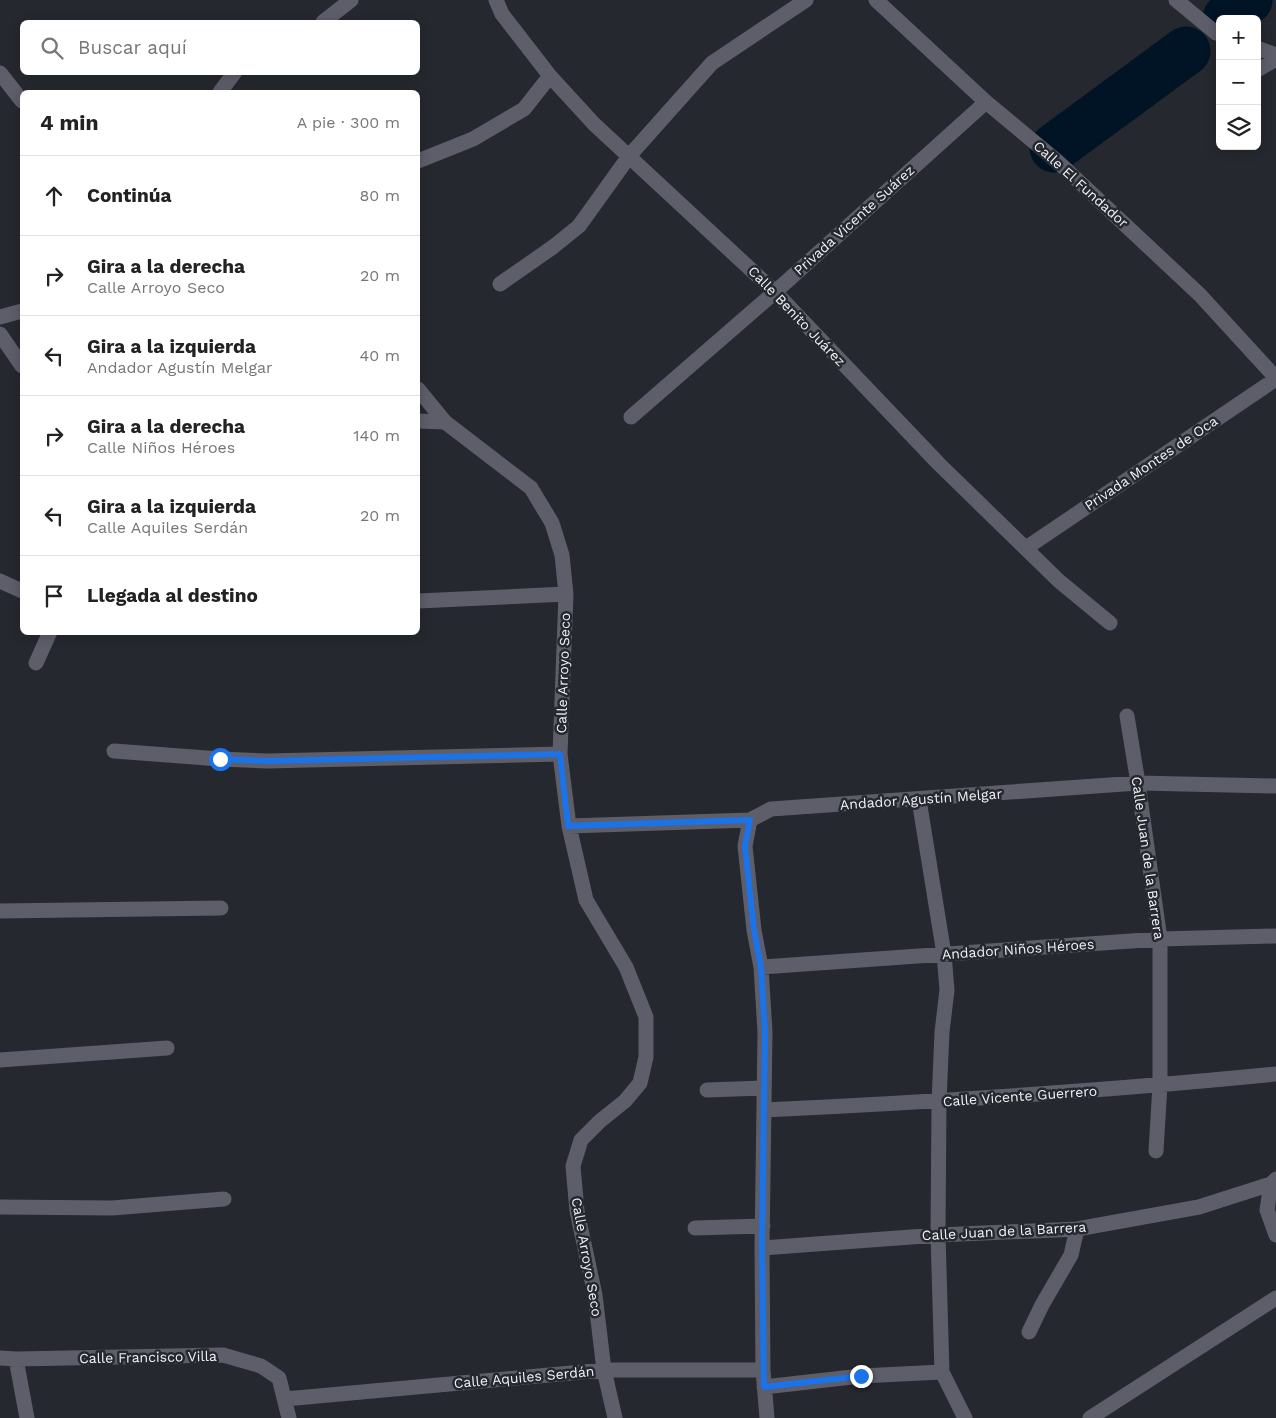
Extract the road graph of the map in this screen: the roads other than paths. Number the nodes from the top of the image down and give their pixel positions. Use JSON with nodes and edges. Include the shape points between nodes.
{"nodes":[{"id":1,"x":351,"y":0,"type":"edge"},
{"id":2,"x":496,"y":0,"type":"edge"},
{"id":3,"x":806,"y":0,"type":"edge"},
{"id":4,"x":876,"y":0,"type":"edge"},
{"id":5,"x":1176,"y":0,"type":"edge"},
{"id":6,"x":325,"y":20,"type":"edge"},
{"id":7,"x":1216,"y":33,"type":"edge"},
{"id":8,"x":1261,"y":49,"type":"edge"},
{"id":9,"x":1276,"y":55,"type":"edge"},
{"id":10,"x":1276,"y":59,"type":"edge"},
{"id":11,"x":1261,"y":68,"type":"edge"},
{"id":12,"x":0,"y":74,"type":"edge"},
{"id":13,"x":233,"y":75,"type":"edge"},
{"id":14,"x":550,"y":76,"type":"junction"},
{"id":15,"x":222,"y":90,"type":"edge"},
{"id":16,"x":20,"y":99,"type":"edge"},
{"id":17,"x":986,"y":102,"type":"junction"},
{"id":18,"x":630,"y":155,"type":"junction"},
{"id":19,"x":420,"y":160,"type":"edge"},
{"id":20,"x":500,"y":284,"type":"dead end"},
{"id":21,"x":776,"y":292,"type":"junction"},
{"id":22,"x":20,"y":312,"type":"edge"},
{"id":23,"x":0,"y":317,"type":"edge"},
{"id":24,"x":0,"y":334,"type":"edge"},
{"id":25,"x":20,"y":363,"type":"edge"},
{"id":26,"x":1276,"y":378,"type":"edge"},
{"id":27,"x":420,"y":391,"type":"edge"},
{"id":28,"x":631,"y":417,"type":"dead end"},
{"id":29,"x":420,"y":421,"type":"edge"},
{"id":30,"x":445,"y":422,"type":"junction"},
{"id":31,"x":1026,"y":548,"type":"junction"},
{"id":32,"x":0,"y":581,"type":"edge"},
{"id":33,"x":20,"y":590,"type":"edge"},
{"id":34,"x":566,"y":594,"type":"junction"},
{"id":35,"x":420,"y":601,"type":"edge"},
{"id":36,"x":1110,"y":623,"type":"dead end"},
{"id":37,"x":49,"y":635,"type":"edge"},
{"id":38,"x":36,"y":663,"type":"dead end"},
{"id":39,"x":1127,"y":716,"type":"dead end"},
{"id":40,"x":114,"y":751,"type":"dead end"},
{"id":41,"x":560,"y":754,"type":"junction"},
{"id":42,"x":1138,"y":783,"type":"junction"},
{"id":43,"x":1276,"y":786,"type":"edge"},
{"id":44,"x":919,"y":800,"type":"junction"},
{"id":45,"x":750,"y":820,"type":"junction"},
{"id":46,"x":568,"y":826,"type":"junction"},
{"id":47,"x":221,"y":908,"type":"dead end"},
{"id":48,"x":0,"y":911,"type":"edge"},
{"id":49,"x":1276,"y":936,"type":"edge"},
{"id":50,"x":1160,"y":939,"type":"junction"},
{"id":51,"x":944,"y":954,"type":"junction"},
{"id":52,"x":761,"y":967,"type":"junction"},
{"id":53,"x":167,"y":1048,"type":"dead end"},
{"id":54,"x":0,"y":1060,"type":"edge"},
{"id":55,"x":1276,"y":1074,"type":"edge"},
{"id":56,"x":1160,"y":1085,"type":"junction"},
{"id":57,"x":764,"y":1088,"type":"junction"},
{"id":58,"x":706,"y":1090,"type":"dead end"},
{"id":59,"x":939,"y":1102,"type":"junction"},
{"id":60,"x":764,"y":1110,"type":"junction"},
{"id":61,"x":1156,"y":1151,"type":"dead end"},
{"id":62,"x":1273,"y":1181,"type":"edge"},
{"id":63,"x":224,"y":1199,"type":"dead end"},
{"id":64,"x":0,"y":1207,"type":"edge"},
{"id":65,"x":763,"y":1226,"type":"junction"},
{"id":66,"x":695,"y":1228,"type":"dead end"},
{"id":67,"x":1077,"y":1228,"type":"junction"},
{"id":68,"x":938,"y":1235,"type":"junction"},
{"id":69,"x":1276,"y":1235,"type":"edge"},
{"id":70,"x":762,"y":1248,"type":"junction"},
{"id":71,"x":1276,"y":1298,"type":"edge"},
{"id":72,"x":1029,"y":1332,"type":"dead end"},
{"id":73,"x":0,"y":1358,"type":"edge"},
{"id":74,"x":16,"y":1359,"type":"junction"},
{"id":75,"x":604,"y":1370,"type":"junction"},
{"id":76,"x":763,"y":1370,"type":"junction"},
{"id":77,"x":942,"y":1372,"type":"junction"},
{"id":78,"x":764,"y":1387,"type":"junction"},
{"id":79,"x":286,"y":1399,"type":"junction"},
{"id":80,"x":27,"y":1418,"type":"edge"},
{"id":81,"x":289,"y":1418,"type":"edge"},
{"id":82,"x":615,"y":1418,"type":"edge"},
{"id":83,"x":767,"y":1418,"type":"edge"},
{"id":84,"x":965,"y":1418,"type":"edge"},
{"id":85,"x":1090,"y":1418,"type":"edge"}],
"edges":[{"from":1,"to":6,"type":"street"},
{"from":2,"to":14,"type":"street","name":"Calle Benito Juárez","via":[[502,14]]},
{"from":3,"to":18,"type":"street","via":[[712,63]]},
{"from":4,"to":17,"type":"street","name":"Calle El Fundador"},
{"from":5,"to":7,"type":"street"},
{"from":8,"to":9,"type":"street"},
{"from":10,"to":11,"type":"street"},
{"from":12,"to":16,"type":"street"},
{"from":13,"to":15,"type":"street"},
{"from":14,"to":18,"type":"street","name":"Calle Benito Juárez","via":[[594,124]]},
{"from":14,"to":19,"type":"street","via":[[524,109],[473,139]]},
{"from":17,"to":21,"type":"street","name":"Privada Vicente Suárez"},
{"from":17,"to":26,"type":"street","name":"Calle El Fundador","via":[[1057,161],[1200,295]]},
{"from":18,"to":20,"type":"street","via":[[579,226]]},
{"from":18,"to":21,"type":"street","name":"Calle Benito Juárez"},
{"from":21,"to":28,"type":"street","name":"Privada Vicente Suárez"},
{"from":21,"to":31,"type":"street","name":"Calle Benito Juárez","via":[[939,464]]},
{"from":22,"to":23,"type":"street"},
{"from":24,"to":25,"type":"street"},
{"from":26,"to":31,"type":"street","name":"Privada Montes de Oca"},
{"from":27,"to":30,"type":"street","name":"Calle Arroyo Seco"},
{"from":29,"to":30,"type":"street"},
{"from":30,"to":34,"type":"street","name":"Calle Arroyo Seco","via":[[531,488],[552,523],[562,555]]},
{"from":31,"to":36,"type":"street","name":"Calle Benito Juárez","via":[[1059,581]]},
{"from":32,"to":33,"type":"street"},
{"from":34,"to":35,"type":"street"},
{"from":34,"to":41,"type":"street","name":"Calle Arroyo Seco"},
{"from":37,"to":38,"type":"street"},
{"from":39,"to":42,"type":"street","name":"Calle Juan de la Barrera"},
{"from":40,"to":41,"type":"street","via":[[267,761]]},
{"from":41,"to":46,"type":"street","name":"Calle Arroyo Seco"},
{"from":42,"to":43,"type":"street","name":"Andador Agustín Melgar"},
{"from":42,"to":44,"type":"street","name":"Andador Agustín Melgar"},
{"from":42,"to":50,"type":"street","name":"Calle Juan de la Barrera"},
{"from":44,"to":45,"type":"street","name":"Andador Agustín Melgar","via":[[770,809]]},
{"from":44,"to":51,"type":"street"},
{"from":45,"to":46,"type":"street","name":"Andador Agustín Melgar"},
{"from":45,"to":52,"type":"street","via":[[745,846]]},
{"from":46,"to":75,"type":"street","name":"Calle Arroyo Seco","via":[[586,900],[626,967],[646,1017],[646,1056],[640,1083],[625,1101],[581,1140],[574,1166],[577,1211],[595,1295]]},
{"from":47,"to":48,"type":"street"},
{"from":49,"to":50,"type":"street","name":"Andador Niños Héroes"},
{"from":50,"to":51,"type":"street","name":"Andador Niños Héroes"},
{"from":50,"to":56,"type":"street","name":"Calle Juan de la Barrera"},
{"from":51,"to":52,"type":"street","name":"Andador Niños Héroes"},
{"from":51,"to":59,"type":"street","via":[[947,990]]},
{"from":52,"to":57,"type":"street"},
{"from":53,"to":54,"type":"street"},
{"from":55,"to":56,"type":"street","name":"Calle Vicente Guerrero"},
{"from":56,"to":59,"type":"street","name":"Calle Vicente Guerrero"},
{"from":56,"to":61,"type":"street","name":"Calle Juan de la Barrera"},
{"from":57,"to":58,"type":"street"},
{"from":57,"to":60,"type":"street"},
{"from":59,"to":60,"type":"street","name":"Calle Vicente Guerrero"},
{"from":59,"to":68,"type":"street"},
{"from":60,"to":65,"type":"street"},
{"from":62,"to":67,"type":"street","name":"Calle Juan de la Barrera","via":[[1199,1208]]},
{"from":62,"to":69,"type":"street","via":[[1267,1210]]},
{"from":63,"to":64,"type":"street","via":[[112,1208]]},
{"from":65,"to":66,"type":"street"},
{"from":65,"to":70,"type":"street"},
{"from":67,"to":68,"type":"street","name":"Calle Juan de la Barrera"},
{"from":67,"to":72,"type":"street","via":[[1071,1256]]},
{"from":68,"to":70,"type":"street","name":"Calle Juan de la Barrera"},
{"from":68,"to":77,"type":"street"},
{"from":70,"to":76,"type":"street"},
{"from":71,"to":85,"type":"street"},
{"from":73,"to":74,"type":"street","name":"Calle Francisco Villa"},
{"from":74,"to":79,"type":"street","name":"Calle Francisco Villa","via":[[223,1355],[261,1366],[279,1378]]},
{"from":74,"to":80,"type":"street"},
{"from":75,"to":76,"type":"street","name":"Calle Aquiles Serdán"},
{"from":75,"to":79,"type":"street","name":"Calle Aquiles Serdán"},
{"from":75,"to":82,"type":"street","name":"Calle Arroyo Seco"},
{"from":76,"to":78,"type":"street"},
{"from":77,"to":78,"type":"street","via":[[861,1376]]},
{"from":77,"to":84,"type":"street"},
{"from":78,"to":83,"type":"street"},
{"from":79,"to":81,"type":"street","name":"Calle Francisco Villa"}]}
